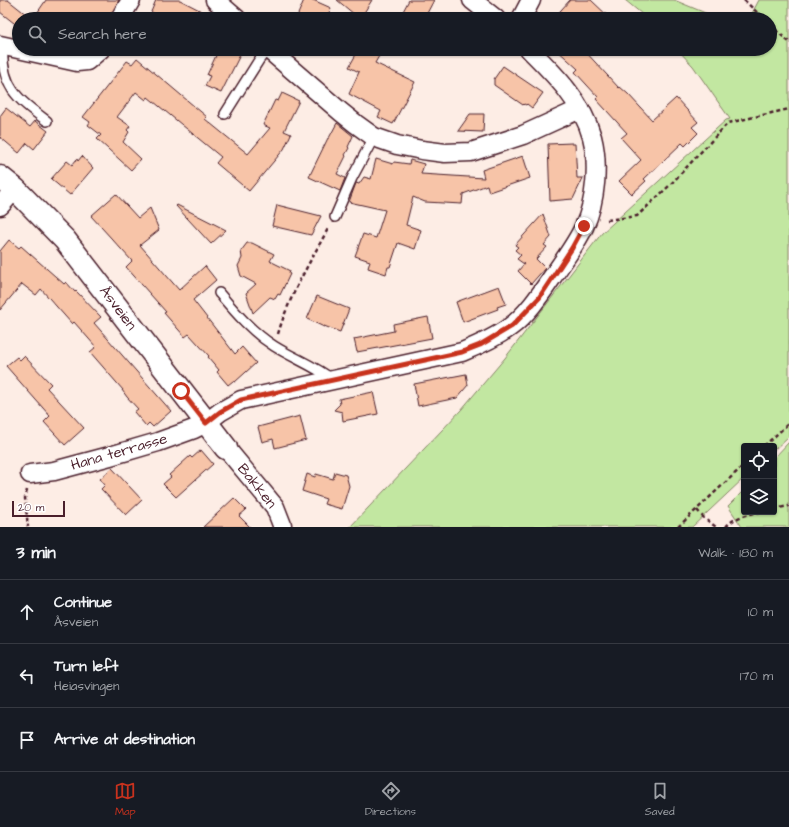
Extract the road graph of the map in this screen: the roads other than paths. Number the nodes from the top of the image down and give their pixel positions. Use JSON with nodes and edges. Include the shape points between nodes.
{"nodes":[{"id":1,"x":131,"y":0,"type":"edge"},
{"id":2,"x":215,"y":0,"type":"edge"},
{"id":3,"x":472,"y":0,"type":"edge"},
{"id":4,"x":531,"y":0,"type":"edge"},
{"id":5,"x":124,"y":12,"type":"edge"},
{"id":6,"x":229,"y":12,"type":"edge"},
{"id":7,"x":487,"y":12,"type":"edge"},
{"id":8,"x":525,"y":12,"type":"edge"},
{"id":9,"x":2,"y":46,"type":"edge"},
{"id":10,"x":12,"y":48,"type":"edge"},
{"id":11,"x":49,"y":56,"type":"edge"},
{"id":12,"x":93,"y":56,"type":"edge"},
{"id":13,"x":262,"y":56,"type":"edge"},
{"id":14,"x":276,"y":56,"type":"edge"},
{"id":15,"x":536,"y":56,"type":"edge"},
{"id":16,"x":580,"y":109,"type":"junction"},
{"id":17,"x":225,"y":114,"type":"dead end"},
{"id":18,"x":47,"y":121,"type":"dead end"},
{"id":19,"x":374,"y":137,"type":"junction"},
{"id":20,"x":8,"y":183,"type":"edge"},
{"id":21,"x":0,"y":206,"type":"edge"},
{"id":22,"x":335,"y":217,"type":"road end"},
{"id":23,"x":219,"y":293,"type":"dead end"},
{"id":24,"x":333,"y":380,"type":"junction"},
{"id":25,"x":206,"y":423,"type":"junction"},
{"id":26,"x":226,"y":448,"type":"joint"},
{"id":27,"x":30,"y":474,"type":"road end"},
{"id":28,"x":282,"y":527,"type":"edge"}],
"edges":[{"from":1,"to":5,"type":"street"},
{"from":2,"to":6,"type":"street"},
{"from":3,"to":7,"type":"street"},
{"from":4,"to":8,"type":"street"},
{"from":9,"to":10,"type":"street"},
{"from":9,"to":18,"type":"lane","via":[[1,66],[8,87],[19,100]]},
{"from":11,"to":12,"type":"street","via":[[77,62],[87,61]]},
{"from":13,"to":17,"type":"lane"},
{"from":14,"to":19,"type":"street"},
{"from":15,"to":16,"type":"street","name":"Hana terrasse","via":[[566,88]]},
{"from":16,"to":19,"type":"street","via":[[523,135],[471,152],[445,153],[422,150]]},
{"from":16,"to":24,"type":"street","name":"Hana terrasse","via":[[592,138],[595,191],[584,226],[539,298],[512,326],[480,345],[462,352]]},
{"from":19,"to":22,"type":"lane"},
{"from":20,"to":21,"type":"street"},
{"from":20,"to":25,"type":"street","name":"Åsveien","via":[[66,240]]},
{"from":23,"to":24,"type":"lane","via":[[257,334]]},
{"from":24,"to":25,"type":"street","name":"Hana terrasse","via":[[241,400]]},
{"from":25,"to":26,"type":"street","name":"Åsveien"},
{"from":25,"to":27,"type":"street","name":"Hana terrasse","via":[[158,442],[54,471]]},
{"from":26,"to":28,"type":"street","name":"Bakken","via":[[275,507]]}]}
